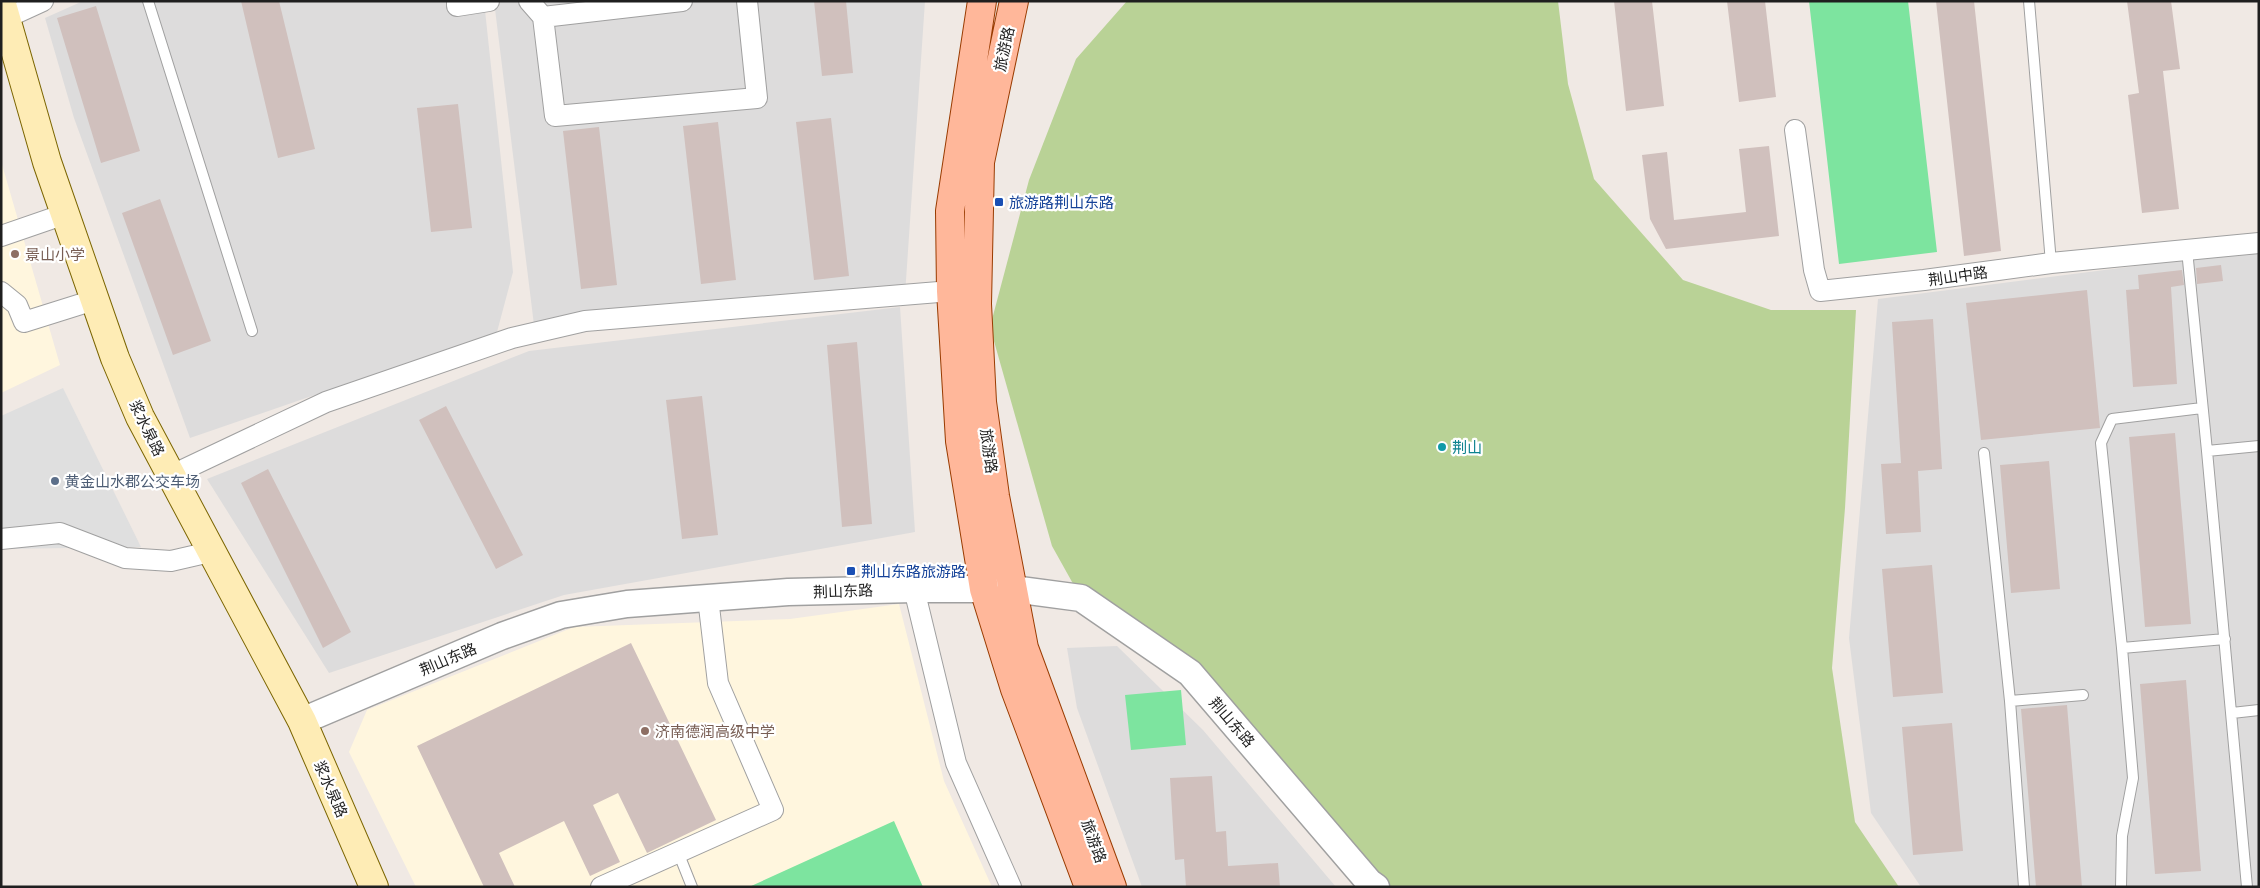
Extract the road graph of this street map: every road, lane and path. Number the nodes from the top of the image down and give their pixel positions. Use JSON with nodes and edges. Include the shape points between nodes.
{"nodes":[{"id":1,"x":43,"y":1,"type":"edge"},
{"id":2,"x":148,"y":1,"type":"edge"},
{"id":3,"x":457,"y":1,"type":"edge"},
{"id":4,"x":489,"y":1,"type":"edge"},
{"id":5,"x":529,"y":1,"type":"edge"},
{"id":6,"x":682,"y":1,"type":"edge"},
{"id":7,"x":747,"y":1,"type":"edge"},
{"id":8,"x":982,"y":1,"type":"edge"},
{"id":9,"x":1014,"y":1,"type":"edge"},
{"id":10,"x":2029,"y":1,"type":"edge"},
{"id":11,"x":4,"y":10,"type":"edge"},
{"id":12,"x":543,"y":16,"type":"junction"},
{"id":13,"x":1796,"y":130,"type":"dead end"},
{"id":14,"x":65,"y":214,"type":"junction"},
{"id":15,"x":1,"y":236,"type":"edge"},
{"id":16,"x":2259,"y":243,"type":"edge"},
{"id":17,"x":2187,"y":250,"type":"junction"},
{"id":18,"x":2051,"y":263,"type":"junction"},
{"id":19,"x":951,"y":291,"type":"junction"},
{"id":20,"x":1,"y":292,"type":"edge"},
{"id":21,"x":94,"y":300,"type":"junction"},
{"id":22,"x":252,"y":331,"type":"dead end"},
{"id":23,"x":2202,"y":408,"type":"junction"},
{"id":24,"x":2259,"y":446,"type":"edge"},
{"id":25,"x":2206,"y":451,"type":"junction"},
{"id":26,"x":1984,"y":453,"type":"dead end"},
{"id":27,"x":170,"y":476,"type":"junction"},
{"id":28,"x":1,"y":539,"type":"edge"},
{"id":29,"x":210,"y":552,"type":"junction"},
{"id":30,"x":914,"y":589,"type":"junction"},
{"id":31,"x":984,"y":589,"type":"junction"},
{"id":32,"x":1014,"y":589,"type":"junction"},
{"id":33,"x":708,"y":598,"type":"junction"},
{"id":34,"x":2225,"y":639,"type":"junction"},
{"id":35,"x":2122,"y":648,"type":"junction"},
{"id":36,"x":2083,"y":695,"type":"dead end"},
{"id":37,"x":2010,"y":700,"type":"junction"},
{"id":38,"x":2259,"y":710,"type":"edge"},
{"id":39,"x":2232,"y":713,"type":"junction"},
{"id":40,"x":302,"y":721,"type":"junction"},
{"id":41,"x":678,"y":852,"type":"junction"},
{"id":42,"x":374,"y":887,"type":"edge"},
{"id":43,"x":601,"y":887,"type":"edge"},
{"id":44,"x":692,"y":887,"type":"edge"},
{"id":45,"x":1010,"y":887,"type":"edge"},
{"id":46,"x":1088,"y":887,"type":"edge"},
{"id":47,"x":1112,"y":887,"type":"edge"},
{"id":48,"x":1376,"y":887,"type":"edge"},
{"id":49,"x":2024,"y":887,"type":"edge"},
{"id":50,"x":2120,"y":887,"type":"edge"},
{"id":51,"x":2247,"y":887,"type":"edge"}],
"edges":[{"from":1,"to":11,"type":"street"},
{"from":2,"to":22,"type":"lane"},
{"from":3,"to":4,"type":"street","via":[[458,6]]},
{"from":5,"to":12,"type":"street"},
{"from":6,"to":12,"type":"street"},
{"from":7,"to":12,"type":"street","via":[[757,98],[555,116]]},
{"from":8,"to":19,"type":"main road","name":"旅游路","via":[[950,211]]},
{"from":9,"to":32,"type":"main road","name":"旅游路","via":[[980,162],[977,304],[982,402],[995,496]]},
{"from":10,"to":18,"type":"lane"},
{"from":11,"to":14,"type":"main road","name":"浆水泉路"},
{"from":13,"to":18,"type":"street","name":"荆山中路","via":[[1814,270],[1820,291]]},
{"from":14,"to":15,"type":"street"},
{"from":14,"to":21,"type":"main road","name":"浆水泉路"},
{"from":16,"to":17,"type":"street","name":"荆山中路"},
{"from":17,"to":18,"type":"street","name":"荆山中路"},
{"from":17,"to":23,"type":"lane"},
{"from":19,"to":27,"type":"street","via":[[585,321],[512,338],[326,402]]},
{"from":19,"to":31,"type":"main road","name":"旅游路","via":[[960,441]]},
{"from":20,"to":21,"type":"street","via":[[17,305],[24,322]]},
{"from":21,"to":27,"type":"main road","name":"浆水泉路","via":[[118,367]]},
{"from":23,"to":25,"type":"lane"},
{"from":23,"to":35,"type":"lane","via":[[2112,419],[2101,443]]},
{"from":24,"to":25,"type":"lane"},
{"from":25,"to":34,"type":"lane"},
{"from":26,"to":37,"type":"lane"},
{"from":27,"to":29,"type":"main road","name":"浆水泉路"},
{"from":28,"to":29,"type":"street","via":[[60,534],[125,558],[171,561]]},
{"from":29,"to":40,"type":"main road","name":"浆水泉路"},
{"from":30,"to":31,"type":"street","name":"荆山东路"},
{"from":30,"to":33,"type":"street","name":"荆山东路","via":[[788,592]]},
{"from":30,"to":45,"type":"street","via":[[956,763]]},
{"from":31,"to":32,"type":"street","name":"荆山东路"},
{"from":31,"to":46,"type":"main road","name":"旅游路","via":[[1015,689]]},
{"from":32,"to":47,"type":"main road","name":"旅游路","via":[[1024,648]]},
{"from":32,"to":48,"type":"street","name":"荆山东路","via":[[1081,598],[1190,673],[1368,882]]},
{"from":33,"to":40,"type":"street","name":"荆山东路","via":[[627,604],[561,615],[502,636]]},
{"from":33,"to":41,"type":"street","via":[[718,683],[773,810]]},
{"from":34,"to":35,"type":"lane"},
{"from":34,"to":39,"type":"lane"},
{"from":35,"to":50,"type":"lane","via":[[2133,778],[2122,836]]},
{"from":36,"to":37,"type":"lane"},
{"from":37,"to":49,"type":"lane"},
{"from":38,"to":39,"type":"lane"},
{"from":39,"to":51,"type":"lane"},
{"from":40,"to":42,"type":"main road","name":"浆水泉路"},
{"from":41,"to":43,"type":"street"},
{"from":41,"to":44,"type":"lane"}]}
